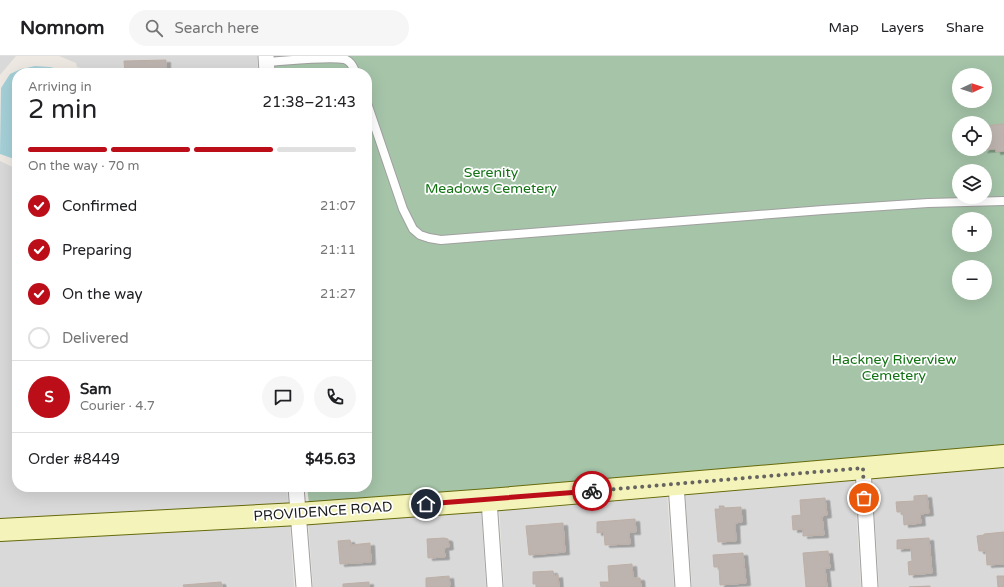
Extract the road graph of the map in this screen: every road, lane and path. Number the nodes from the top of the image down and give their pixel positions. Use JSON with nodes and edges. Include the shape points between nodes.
{"nodes":[{"id":1,"x":266,"y":64,"type":"edge"},
{"id":2,"x":354,"y":68,"type":"edge"},
{"id":3,"x":372,"y":118,"type":"edge"},
{"id":4,"x":1004,"y":201,"type":"edge"},
{"id":5,"x":1004,"y":456,"type":"edge"},
{"id":6,"x":863,"y":468,"type":"junction"},
{"id":7,"x":676,"y":484,"type":"junction"},
{"id":8,"x":296,"y":492,"type":"edge"},
{"id":9,"x":489,"y":500,"type":"junction"},
{"id":10,"x":298,"y":514,"type":"junction"},
{"id":11,"x":0,"y":530,"type":"edge"},
{"id":12,"x":304,"y":587,"type":"edge"},
{"id":13,"x":495,"y":587,"type":"edge"},
{"id":14,"x":683,"y":587,"type":"edge"},
{"id":15,"x":870,"y":587,"type":"edge"}],
"edges":[{"from":1,"to":2,"type":"lane","via":[[333,58],[344,59]]},
{"from":3,"to":4,"type":"lane","via":[[403,209],[413,229],[420,235],[441,240],[891,205]]},
{"from":5,"to":6,"type":"street","name":"PROVIDENCE ROAD"},
{"from":6,"to":7,"type":"street","name":"PROVIDENCE ROAD"},
{"from":6,"to":15,"type":"street"},
{"from":7,"to":9,"type":"street","name":"PROVIDENCE ROAD"},
{"from":7,"to":14,"type":"street"},
{"from":8,"to":10,"type":"street"},
{"from":9,"to":10,"type":"street","name":"PROVIDENCE ROAD"},
{"from":9,"to":13,"type":"street"},
{"from":10,"to":11,"type":"street","name":"PROVIDENCE ROAD"},
{"from":10,"to":12,"type":"street"}]}
